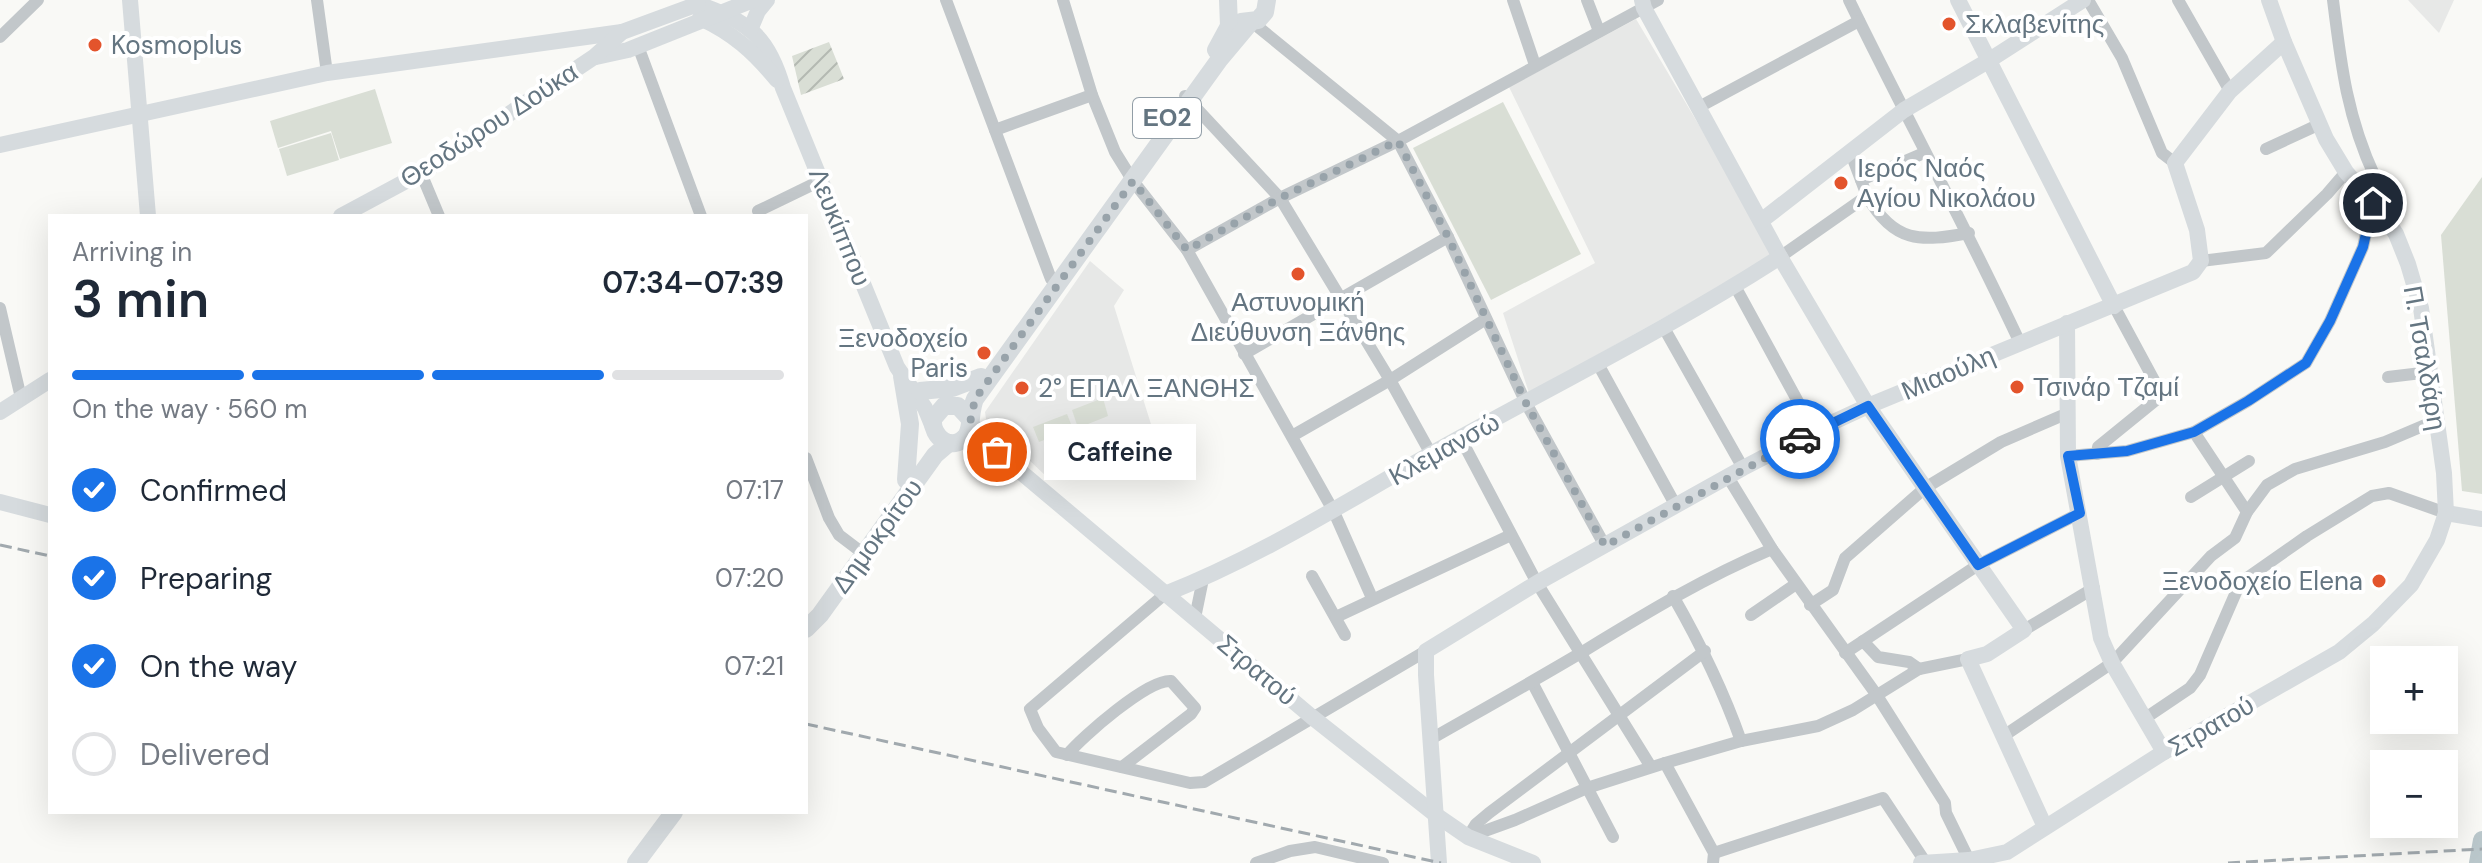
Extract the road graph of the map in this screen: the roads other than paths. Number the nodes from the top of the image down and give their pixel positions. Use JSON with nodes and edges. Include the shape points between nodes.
{"nodes":[{"id":1,"x":38,"y":0,"type":"edge"},
{"id":2,"x":130,"y":0,"type":"edge"},
{"id":3,"x":317,"y":0,"type":"edge"},
{"id":4,"x":753,"y":0,"type":"edge"},
{"id":5,"x":767,"y":0,"type":"edge"},
{"id":6,"x":946,"y":0,"type":"edge"},
{"id":7,"x":1063,"y":0,"type":"edge"},
{"id":8,"x":1513,"y":0,"type":"edge"},
{"id":9,"x":1587,"y":0,"type":"edge"},
{"id":10,"x":1849,"y":0,"type":"edge"},
{"id":11,"x":1958,"y":0,"type":"edge"},
{"id":12,"x":2086,"y":0,"type":"edge"},
{"id":13,"x":2178,"y":0,"type":"edge"},
{"id":14,"x":2269,"y":0,"type":"edge"},
{"id":15,"x":2333,"y":0,"type":"edge"},
{"id":16,"x":697,"y":2,"type":"edge"},
{"id":17,"x":1270,"y":2,"type":"edge"},
{"id":18,"x":1648,"y":3,"type":"edge"},
{"id":19,"x":680,"y":5,"type":"edge"},
{"id":20,"x":1228,"y":5,"type":"edge"},
{"id":21,"x":723,"y":13,"type":"junction"},
{"id":22,"x":705,"y":21,"type":"junction"},
{"id":23,"x":1859,"y":21,"type":"junction"},
{"id":24,"x":1251,"y":23,"type":"junction"},
{"id":25,"x":750,"y":30,"type":"junction"},
{"id":26,"x":1599,"y":31,"type":"junction"},
{"id":27,"x":622,"y":32,"type":"junction"},
{"id":28,"x":0,"y":37,"type":"edge"},
{"id":29,"x":2284,"y":42,"type":"junction"},
{"id":30,"x":638,"y":46,"type":"junction"},
{"id":31,"x":594,"y":57,"type":"junction"},
{"id":32,"x":1988,"y":61,"type":"junction"},
{"id":33,"x":1535,"y":65,"type":"junction"},
{"id":34,"x":327,"y":73,"type":"junction"},
{"id":35,"x":783,"y":88,"type":"junction"},
{"id":36,"x":2230,"y":91,"type":"junction"},
{"id":37,"x":1092,"y":95,"type":"junction"},
{"id":38,"x":1187,"y":98,"type":"junction"},
{"id":39,"x":1699,"y":107,"type":"junction"},
{"id":40,"x":1904,"y":110,"type":"junction"},
{"id":41,"x":140,"y":115,"type":"junction"},
{"id":42,"x":2320,"y":124,"type":"junction"},
{"id":43,"x":995,"y":130,"type":"junction"},
{"id":44,"x":1398,"y":141,"type":"junction"},
{"id":45,"x":0,"y":145,"type":"edge"},
{"id":46,"x":2266,"y":149,"type":"dead end"},
{"id":47,"x":1850,"y":151,"type":"junction"},
{"id":48,"x":1924,"y":153,"type":"junction"},
{"id":49,"x":2175,"y":163,"type":"junction"},
{"id":50,"x":2346,"y":172,"type":"junction"},
{"id":51,"x":421,"y":173,"type":"junction"},
{"id":52,"x":1130,"y":177,"type":"junction"},
{"id":53,"x":822,"y":180,"type":"junction"},
{"id":54,"x":1861,"y":180,"type":"junction"},
{"id":55,"x":1867,"y":196,"type":"junction"},
{"id":56,"x":1280,"y":198,"type":"junction"},
{"id":57,"x":2373,"y":203,"type":"junction"},
{"id":58,"x":758,"y":211,"type":"dead end"},
{"id":59,"x":148,"y":214,"type":"edge"},
{"id":60,"x":347,"y":214,"type":"edge"},
{"id":61,"x":438,"y":214,"type":"edge"},
{"id":62,"x":700,"y":214,"type":"edge"},
{"id":63,"x":1761,"y":221,"type":"junction"},
{"id":64,"x":1969,"y":233,"type":"junction"},
{"id":65,"x":1448,"y":237,"type":"junction"},
{"id":66,"x":1187,"y":250,"type":"junction"},
{"id":67,"x":1780,"y":257,"type":"junction"},
{"id":68,"x":2201,"y":261,"type":"junction"},
{"id":69,"x":1051,"y":279,"type":"junction"},
{"id":70,"x":1735,"y":286,"type":"junction"},
{"id":71,"x":1340,"y":298,"type":"junction"},
{"id":72,"x":2114,"y":306,"type":"junction"},
{"id":73,"x":0,"y":308,"type":"edge"},
{"id":74,"x":1486,"y":319,"type":"junction"},
{"id":75,"x":2067,"y":323,"type":"junction"},
{"id":76,"x":1664,"y":328,"type":"junction"},
{"id":77,"x":2020,"y":343,"type":"junction"},
{"id":78,"x":1244,"y":354,"type":"junction"},
{"id":79,"x":1598,"y":364,"type":"junction"},
{"id":80,"x":899,"y":371,"type":"junction"},
{"id":81,"x":2430,"y":372,"type":"junction"},
{"id":82,"x":981,"y":377,"type":"junction"},
{"id":83,"x":2388,"y":377,"type":"dead end"},
{"id":84,"x":1390,"y":380,"type":"junction"},
{"id":85,"x":48,"y":381,"type":"edge"},
{"id":86,"x":920,"y":391,"type":"junction"},
{"id":87,"x":21,"y":398,"type":"junction"},
{"id":88,"x":1526,"y":403,"type":"junction"},
{"id":89,"x":951,"y":405,"type":"junction"},
{"id":90,"x":1868,"y":406,"type":"junction"},
{"id":91,"x":0,"y":412,"type":"edge"},
{"id":92,"x":2068,"y":413,"type":"junction"},
{"id":93,"x":970,"y":420,"type":"junction"},
{"id":94,"x":2437,"y":420,"type":"junction"},
{"id":95,"x":1814,"y":431,"type":"junction"},
{"id":96,"x":2194,"y":432,"type":"junction"},
{"id":97,"x":943,"y":435,"type":"junction"},
{"id":98,"x":1292,"y":436,"type":"junction"},
{"id":99,"x":1461,"y":439,"type":"junction"},
{"id":100,"x":997,"y":452,"type":"junction"},
{"id":101,"x":1431,"y":454,"type":"junction"},
{"id":102,"x":2097,"y":454,"type":"junction"},
{"id":103,"x":2068,"y":456,"type":"junction"},
{"id":104,"x":2249,"y":461,"type":"dead end"},
{"id":105,"x":808,"y":463,"type":"edge"},
{"id":106,"x":1735,"y":472,"type":"junction"},
{"id":107,"x":2223,"y":476,"type":"junction"},
{"id":108,"x":906,"y":480,"type":"junction"},
{"id":109,"x":1925,"y":488,"type":"junction"},
{"id":110,"x":2191,"y":497,"type":"dead end"},
{"id":111,"x":0,"y":502,"type":"edge"},
{"id":112,"x":1676,"y":506,"type":"junction"},
{"id":113,"x":1334,"y":512,"type":"junction"},
{"id":114,"x":2247,"y":512,"type":"junction"},
{"id":115,"x":2080,"y":513,"type":"junction"},
{"id":116,"x":2446,"y":513,"type":"junction"},
{"id":117,"x":48,"y":514,"type":"edge"},
{"id":118,"x":2474,"y":518,"type":"edge"},
{"id":119,"x":1511,"y":535,"type":"junction"},
{"id":120,"x":1605,"y":546,"type":"junction"},
{"id":121,"x":1772,"y":549,"type":"junction"},
{"id":122,"x":860,"y":551,"type":"junction"},
{"id":123,"x":1978,"y":565,"type":"junction"},
{"id":124,"x":1312,"y":576,"type":"dead end"},
{"id":125,"x":1203,"y":579,"type":"junction"},
{"id":126,"x":1537,"y":583,"type":"junction"},
{"id":127,"x":1796,"y":584,"type":"junction"},
{"id":128,"x":2094,"y":588,"type":"junction"},
{"id":129,"x":1165,"y":594,"type":"junction"},
{"id":130,"x":1673,"y":596,"type":"junction"},
{"id":131,"x":1372,"y":598,"type":"junction"},
{"id":132,"x":1810,"y":605,"type":"junction"},
{"id":133,"x":1751,"y":615,"type":"dead end"},
{"id":134,"x":1336,"y":617,"type":"junction"},
{"id":135,"x":1195,"y":618,"type":"junction"},
{"id":136,"x":808,"y":621,"type":"edge"},
{"id":137,"x":2024,"y":630,"type":"junction"},
{"id":138,"x":1345,"y":635,"type":"dead end"},
{"id":139,"x":1863,"y":641,"type":"junction"},
{"id":140,"x":1426,"y":651,"type":"junction"},
{"id":141,"x":1705,"y":651,"type":"junction"},
{"id":142,"x":1581,"y":653,"type":"junction"},
{"id":143,"x":1845,"y":653,"type":"junction"},
{"id":144,"x":1968,"y":659,"type":"junction"},
{"id":145,"x":2112,"y":663,"type":"junction"},
{"id":146,"x":1919,"y":669,"type":"junction"},
{"id":147,"x":1532,"y":682,"type":"junction"},
{"id":148,"x":1876,"y":694,"type":"junction"},
{"id":149,"x":1619,"y":714,"type":"junction"},
{"id":150,"x":1312,"y":717,"type":"junction"},
{"id":151,"x":2144,"y":719,"type":"junction"},
{"id":152,"x":2005,"y":735,"type":"junction"},
{"id":153,"x":1431,"y":739,"type":"junction"},
{"id":154,"x":1741,"y":741,"type":"junction"},
{"id":155,"x":2164,"y":752,"type":"junction"},
{"id":156,"x":1569,"y":753,"type":"junction"},
{"id":157,"x":1067,"y":755,"type":"junction"},
{"id":158,"x":1665,"y":763,"type":"junction"},
{"id":159,"x":1122,"y":767,"type":"junction"},
{"id":160,"x":1651,"y":767,"type":"junction"},
{"id":161,"x":1587,"y":788,"type":"junction"},
{"id":162,"x":673,"y":814,"type":"edge"},
{"id":163,"x":1436,"y":815,"type":"junction"},
{"id":164,"x":2045,"y":827,"type":"junction"},
{"id":165,"x":1468,"y":837,"type":"junction"},
{"id":166,"x":1613,"y":837,"type":"dead end"},
{"id":167,"x":1713,"y":858,"type":"edge"},
{"id":168,"x":1969,"y":860,"type":"junction"},
{"id":169,"x":636,"y":863,"type":"edge"},
{"id":170,"x":1256,"y":863,"type":"edge"},
{"id":171,"x":1383,"y":863,"type":"edge"},
{"id":172,"x":1439,"y":863,"type":"edge"},
{"id":173,"x":1533,"y":863,"type":"edge"},
{"id":174,"x":1924,"y":863,"type":"edge"}],
"edges":[{"from":1,"to":28,"type":"street"},
{"from":2,"to":41,"type":"street"},
{"from":3,"to":34,"type":"street"},
{"from":4,"to":21,"type":"street","name":"Θεοδώρου Δούκα"},
{"from":5,"to":25,"type":"street"},
{"from":6,"to":43,"type":"street"},
{"from":7,"to":37,"type":"street"},
{"from":8,"to":33,"type":"street"},
{"from":9,"to":26,"type":"street"},
{"from":10,"to":23,"type":"street"},
{"from":11,"to":32,"type":"street"},
{"from":12,"to":32,"type":"street"},
{"from":12,"to":49,"type":"street","via":[[2122,58],[2162,153]]},
{"from":13,"to":36,"type":"street"},
{"from":14,"to":29,"type":"street","name":"Π. Τσαλδάρη"},
{"from":15,"to":57,"type":"street","via":[[2354,128],[2375,177]]},
{"from":16,"to":19,"type":"street","name":"Θεοδώρου Δούκα"},
{"from":16,"to":21,"type":"street","name":"Λευκίππου"},
{"from":17,"to":24,"type":"main road","number":"ΕΟ2","via":[[1262,17]]},
{"from":18,"to":26,"type":"street"},
{"from":18,"to":39,"type":"street"},
{"from":19,"to":22,"type":"street","name":"Λευκίππου"},
{"from":19,"to":27,"type":"street","name":"Θεοδώρου Δούκα"},
{"from":20,"to":24,"type":"main road","number":"ΕΟ2","via":[[1237,20]]},
{"from":20,"to":38,"type":"main road","number":"ΕΟ2","via":[[1225,37]]},
{"from":21,"to":22,"type":"street","name":"Θεοδώρου Δούκα"},
{"from":21,"to":25,"type":"street","name":"Λευκίππου"},
{"from":22,"to":30,"type":"street","name":"Θεοδώρου Δούκα"},
{"from":22,"to":35,"type":"street","name":"Λευκίππου","via":[[749,47]]},
{"from":23,"to":39,"type":"street"},
{"from":23,"to":40,"type":"street"},
{"from":24,"to":38,"type":"main road","number":"ΕΟ2"},
{"from":24,"to":44,"type":"street"},
{"from":25,"to":35,"type":"street","name":"Λευκίππου","via":[[776,62]]},
{"from":26,"to":33,"type":"street"},
{"from":27,"to":31,"type":"street","name":"Θεοδώρου Δούκα"},
{"from":27,"to":34,"type":"street"},
{"from":29,"to":36,"type":"street"},
{"from":29,"to":42,"type":"street","name":"Π. Τσαλδάρη"},
{"from":30,"to":31,"type":"street","name":"Θεοδώρου Δούκα"},
{"from":30,"to":62,"type":"street"},
{"from":31,"to":51,"type":"street","name":"Θεοδώρου Δούκα"},
{"from":32,"to":40,"type":"street"},
{"from":32,"to":72,"type":"street"},
{"from":33,"to":44,"type":"street"},
{"from":34,"to":41,"type":"street"},
{"from":35,"to":53,"type":"street","name":"Λευκίππου"},
{"from":36,"to":49,"type":"street"},
{"from":37,"to":43,"type":"street"},
{"from":37,"to":52,"type":"street"},
{"from":38,"to":52,"type":"main road","number":"ΕΟ2"},
{"from":38,"to":56,"type":"street"},
{"from":39,"to":63,"type":"street"},
{"from":40,"to":47,"type":"street"},
{"from":40,"to":48,"type":"street"},
{"from":41,"to":45,"type":"street"},
{"from":41,"to":59,"type":"street"},
{"from":42,"to":46,"type":"street"},
{"from":42,"to":50,"type":"street","name":"Π. Τσαλδάρη"},
{"from":43,"to":69,"type":"street"},
{"from":44,"to":56,"type":"street"},
{"from":44,"to":65,"type":"street"},
{"from":47,"to":54,"type":"street"},
{"from":47,"to":63,"type":"street"},
{"from":48,"to":54,"type":"street"},
{"from":48,"to":64,"type":"street"},
{"from":49,"to":68,"type":"street","via":[[2197,230]]},
{"from":50,"to":57,"type":"street","name":"Π. Τσαλδάρη"},
{"from":50,"to":68,"type":"street","via":[[2266,253]]},
{"from":51,"to":60,"type":"street","name":"Θεοδώρου Δούκα"},
{"from":51,"to":61,"type":"street"},
{"from":52,"to":66,"type":"street"},
{"from":52,"to":69,"type":"main road","number":"ΕΟ2"},
{"from":52,"to":93,"type":"main road","number":"ΕΟ2","via":[[975,399]]},
{"from":53,"to":58,"type":"street"},
{"from":53,"to":80,"type":"street","name":"Λευκίππου"},
{"from":54,"to":55,"type":"street"},
{"from":55,"to":64,"type":"street","via":[[1901,234],[1938,239]]},
{"from":55,"to":67,"type":"street","name":"Κλεμανσώ"},
{"from":56,"to":66,"type":"street"},
{"from":56,"to":71,"type":"street"},
{"from":57,"to":81,"type":"street","name":"Π. Τσαλδάρη","via":[[2396,234],[2408,264]]},
{"from":57,"to":96,"type":"street","via":[[2363,247],[2306,363]]},
{"from":63,"to":67,"type":"street"},
{"from":64,"to":77,"type":"street"},
{"from":65,"to":71,"type":"street"},
{"from":65,"to":74,"type":"street"},
{"from":66,"to":78,"type":"street"},
{"from":67,"to":70,"type":"street","name":"Κλεμανσώ"},
{"from":67,"to":90,"type":"street"},
{"from":68,"to":72,"type":"street","name":"Μιαούλη","via":[[2193,272]]},
{"from":69,"to":82,"type":"main road","number":"ΕΟ2"},
{"from":70,"to":76,"type":"street","name":"Κλεμανσώ"},
{"from":70,"to":95,"type":"street"},
{"from":71,"to":78,"type":"street"},
{"from":71,"to":84,"type":"street"},
{"from":72,"to":75,"type":"street","name":"Μιαούλη"},
{"from":72,"to":102,"type":"street","via":[[2162,395],[2098,447]]},
{"from":73,"to":87,"type":"street"},
{"from":74,"to":84,"type":"street"},
{"from":74,"to":88,"type":"street"},
{"from":75,"to":77,"type":"street","name":"Μιαούλη"},
{"from":75,"to":92,"type":"street"},
{"from":76,"to":79,"type":"street","name":"Κλεμανσώ"},
{"from":76,"to":106,"type":"street"},
{"from":77,"to":90,"type":"street","name":"Μιαούλη"},
{"from":78,"to":98,"type":"street"},
{"from":79,"to":88,"type":"street","name":"Κλεμανσώ"},
{"from":79,"to":112,"type":"street"},
{"from":80,"to":86,"type":"street","name":"Λευκίππου"},
{"from":80,"to":97,"type":"street","name":"Λευκίππου"},
{"from":80,"to":108,"type":"main road","via":[[910,424]]},
{"from":81,"to":83,"type":"street"},
{"from":81,"to":94,"type":"street","name":"Π. Τσαλδάρη"},
{"from":82,"to":86,"type":"main road","via":[[952,388]]},
{"from":82,"to":89,"type":"main road","number":"ΕΟ2"},
{"from":84,"to":98,"type":"street"},
{"from":84,"to":101,"type":"street"},
{"from":85,"to":87,"type":"street"},
{"from":86,"to":89,"type":"street","name":"Λευκίππου"},
{"from":87,"to":91,"type":"street"},
{"from":88,"to":99,"type":"street","name":"Κλεμανσώ"},
{"from":88,"to":120,"type":"street"},
{"from":89,"to":93,"type":"main road","via":[[963,409]]},
{"from":89,"to":97,"type":"main road","number":"ΕΟ2","via":[[935,414]]},
{"from":90,"to":95,"type":"street","name":"Μιαούλη"},
{"from":90,"to":109,"type":"street"},
{"from":92,"to":103,"type":"street"},
{"from":92,"to":109,"type":"street","via":[[2001,442]]},
{"from":93,"to":97,"type":"main road","number":"ΕΟ2","via":[[967,435]]},
{"from":93,"to":100,"type":"street","name":"Στρατού"},
{"from":94,"to":114,"type":"street","via":[[2295,469],[2267,485]]},
{"from":94,"to":116,"type":"street","name":"Π. Τσαλδάρη"},
{"from":95,"to":106,"type":"street","name":"Μιαούλη"},
{"from":96,"to":102,"type":"street"},
{"from":96,"to":107,"type":"street"},
{"from":97,"to":100,"type":"street","name":"Στρατού"},
{"from":97,"to":108,"type":"main road","name":"Δημοκρίτου","number":"ΕΟ2"},
{"from":97,"to":122,"type":"main road","name":"Δημοκρίτου","number":"ΕΟ2","via":[[935,455]]},
{"from":98,"to":113,"type":"street"},
{"from":99,"to":101,"type":"street","name":"Κλεμανσώ"},
{"from":99,"to":119,"type":"street"},
{"from":100,"to":129,"type":"street","name":"Στρατού"},
{"from":101,"to":113,"type":"street","name":"Κλεμανσώ"},
{"from":102,"to":103,"type":"street"},
{"from":103,"to":115,"type":"street"},
{"from":104,"to":107,"type":"street"},
{"from":105,"to":122,"type":"street","via":[[839,535]]},
{"from":106,"to":112,"type":"street","name":"Μιαούλη"},
{"from":106,"to":121,"type":"street"},
{"from":107,"to":110,"type":"street"},
{"from":107,"to":114,"type":"street"},
{"from":108,"to":122,"type":"main road","name":"Δημοκρίτου","number":"ΕΟ2"},
{"from":109,"to":123,"type":"street"},
{"from":109,"to":132,"type":"street","via":[[1845,558],[1833,590]]},
{"from":111,"to":117,"type":"street"},
{"from":112,"to":120,"type":"street","name":"Μιαούλη"},
{"from":113,"to":125,"type":"street","name":"Κλεμανσώ"},
{"from":113,"to":131,"type":"street"},
{"from":114,"to":145,"type":"street","via":[[2235,538],[2211,556]]},
{"from":115,"to":123,"type":"street"},
{"from":115,"to":128,"type":"street"},
{"from":116,"to":118,"type":"street"},
{"from":116,"to":151,"type":"street","via":[[2380,494],[2307,536],[2240,583],[2200,675],[2190,688]]},
{"from":116,"to":155,"type":"street","name":"Στρατού","via":[[2411,585],[2373,624],[2339,652]]},
{"from":119,"to":126,"type":"street"},
{"from":119,"to":131,"type":"street"},
{"from":120,"to":126,"type":"street","name":"Μιαούλη"},
{"from":121,"to":127,"type":"street"},
{"from":121,"to":130,"type":"street"},
{"from":122,"to":136,"type":"main road","name":"Δημοκρίτου","number":"ΕΟ2"},
{"from":123,"to":137,"type":"street"},
{"from":123,"to":139,"type":"street"},
{"from":124,"to":134,"type":"street"},
{"from":125,"to":129,"type":"street","name":"Κλεμανσώ"},
{"from":125,"to":135,"type":"street"},
{"from":126,"to":140,"type":"street","name":"Μιαούλη"},
{"from":126,"to":142,"type":"street"},
{"from":127,"to":132,"type":"street"},
{"from":127,"to":133,"type":"street"},
{"from":128,"to":137,"type":"street"},
{"from":128,"to":145,"type":"street","via":[[2101,638]]},
{"from":129,"to":135,"type":"street","name":"Στρατού"},
{"from":129,"to":157,"type":"street","name":"Κλεμανσώ","via":[[1030,709],[1054,750]]},
{"from":130,"to":141,"type":"street"},
{"from":130,"to":142,"type":"street"},
{"from":131,"to":134,"type":"street"},
{"from":132,"to":143,"type":"street"},
{"from":134,"to":138,"type":"street"},
{"from":135,"to":150,"type":"street","name":"Στρατού"},
{"from":137,"to":144,"type":"street","via":[[1987,654]]},
{"from":139,"to":143,"type":"street"},
{"from":139,"to":146,"type":"street","via":[[1878,657]]},
{"from":140,"to":150,"type":"street"},
{"from":140,"to":153,"type":"street"},
{"from":141,"to":149,"type":"street"},
{"from":141,"to":154,"type":"street"},
{"from":142,"to":147,"type":"street"},
{"from":142,"to":149,"type":"street"},
{"from":143,"to":148,"type":"street"},
{"from":144,"to":146,"type":"street"},
{"from":144,"to":152,"type":"street"},
{"from":145,"to":151,"type":"street"},
{"from":145,"to":152,"type":"street"},
{"from":146,"to":148,"type":"street"},
{"from":147,"to":153,"type":"street"},
{"from":147,"to":156,"type":"street"},
{"from":148,"to":154,"type":"street","via":[[1818,726]]},
{"from":148,"to":168,"type":"street","via":[[1945,803]]},
{"from":149,"to":156,"type":"street"},
{"from":149,"to":160,"type":"street"},
{"from":150,"to":159,"type":"street","via":[[1204,782]]},
{"from":150,"to":163,"type":"street","name":"Στρατού"},
{"from":151,"to":155,"type":"street"},
{"from":152,"to":164,"type":"street"},
{"from":153,"to":163,"type":"street"},
{"from":154,"to":158,"type":"street"},
{"from":155,"to":164,"type":"street","name":"Στρατού"},
{"from":156,"to":161,"type":"street"},
{"from":156,"to":165,"type":"street","via":[[1489,813]]},
{"from":157,"to":159,"type":"street"},
{"from":157,"to":159,"type":"street","via":[[1105,719],[1158,683],[1171,681],[1195,708]]},
{"from":158,"to":160,"type":"street"},
{"from":158,"to":167,"type":"street"},
{"from":160,"to":161,"type":"street"},
{"from":161,"to":165,"type":"street"},
{"from":161,"to":166,"type":"street"},
{"from":162,"to":169,"type":"main road"},
{"from":163,"to":165,"type":"street","name":"Στρατού"},
{"from":163,"to":172,"type":"street"},
{"from":164,"to":168,"type":"street","name":"Στρατού","via":[[2007,852]]},
{"from":165,"to":173,"type":"street","name":"Στρατού"},
{"from":167,"to":174,"type":"street","via":[[1883,798]]},
{"from":168,"to":174,"type":"street","name":"Στρατού"},
{"from":170,"to":171,"type":"street","via":[[1315,847]]}]}
